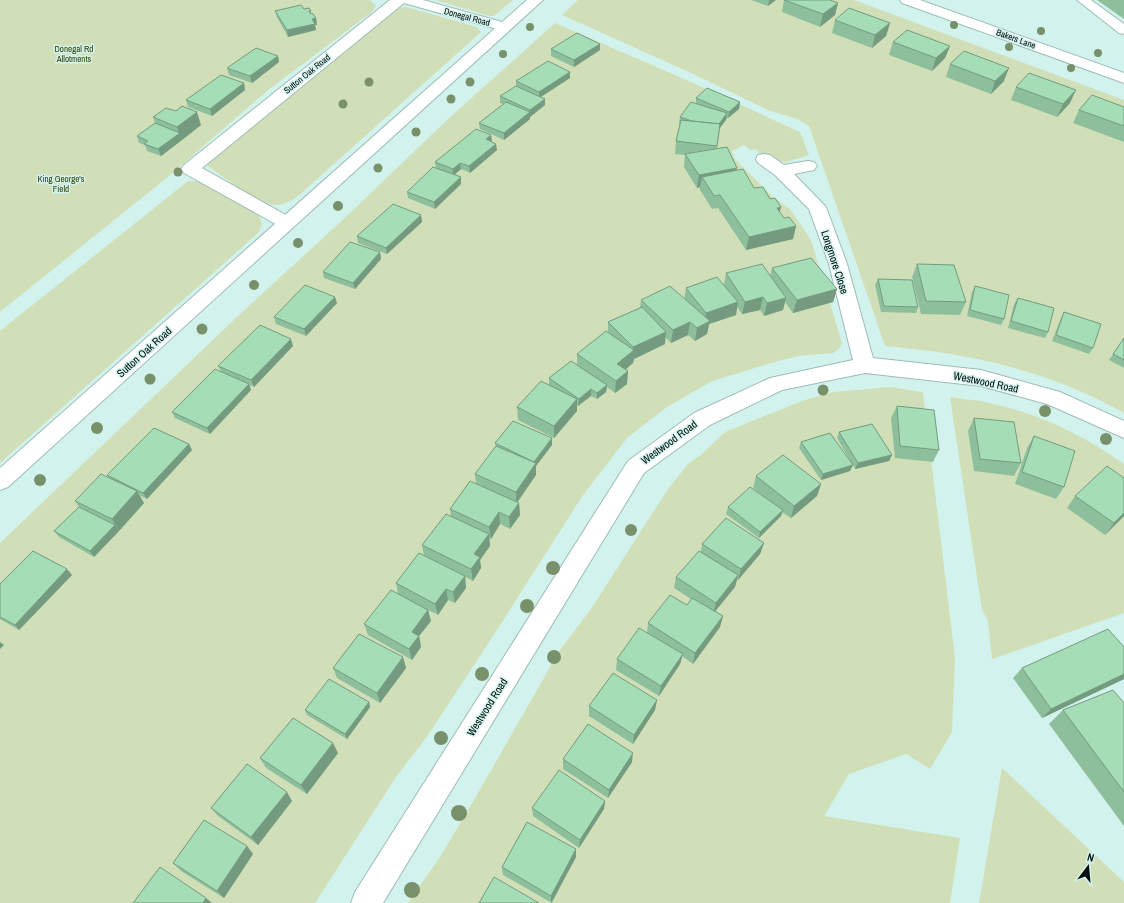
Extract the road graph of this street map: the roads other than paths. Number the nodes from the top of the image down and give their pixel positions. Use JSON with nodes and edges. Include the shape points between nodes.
{"nodes":[{"id":1,"x":399,"y":0,"type":"edge"},
{"id":2,"x":407,"y":0,"type":"edge"},
{"id":3,"x":536,"y":0,"type":"edge"},
{"id":4,"x":907,"y":0,"type":"edge"},
{"id":5,"x":1083,"y":0,"type":"edge"},
{"id":6,"x":504,"y":27,"type":"junction"},
{"id":7,"x":1124,"y":30,"type":"edge"},
{"id":8,"x":1124,"y":78,"type":"edge"},
{"id":9,"x":764,"y":159,"type":"dead end"},
{"id":10,"x":808,"y":166,"type":"dead end"},
{"id":11,"x":781,"y":171,"type":"junction"},
{"id":12,"x":287,"y":223,"type":"junction"},
{"id":13,"x":866,"y":365,"type":"junction"},
{"id":14,"x":1124,"y":430,"type":"edge"},
{"id":15,"x":0,"y":480,"type":"edge"},
{"id":16,"x":366,"y":903,"type":"edge"}],
"edges":[{"from":1,"to":12,"type":"street","name":"Sutton Oak Road","via":[[190,169]]},
{"from":2,"to":6,"type":"street","name":"Donegal Road"},
{"from":3,"to":6,"type":"street","name":"Sutton Oak Road"},
{"from":4,"to":8,"type":"street","name":"Bakers Lane"},
{"from":5,"to":7,"type":"lane"},
{"from":6,"to":12,"type":"street","name":"Sutton Oak Road"},
{"from":9,"to":11,"type":"street","name":"Longmore Close"},
{"from":10,"to":11,"type":"street"},
{"from":11,"to":13,"type":"street","name":"Longmore Close","via":[[817,207],[838,264]]},
{"from":12,"to":15,"type":"street","name":"Sutton Oak Road"},
{"from":13,"to":14,"type":"street","name":"Westwood Road","via":[[981,378],[1053,398]]},
{"from":13,"to":16,"type":"street","name":"Westwood Road","via":[[777,383],[702,419],[636,467]]}]}
